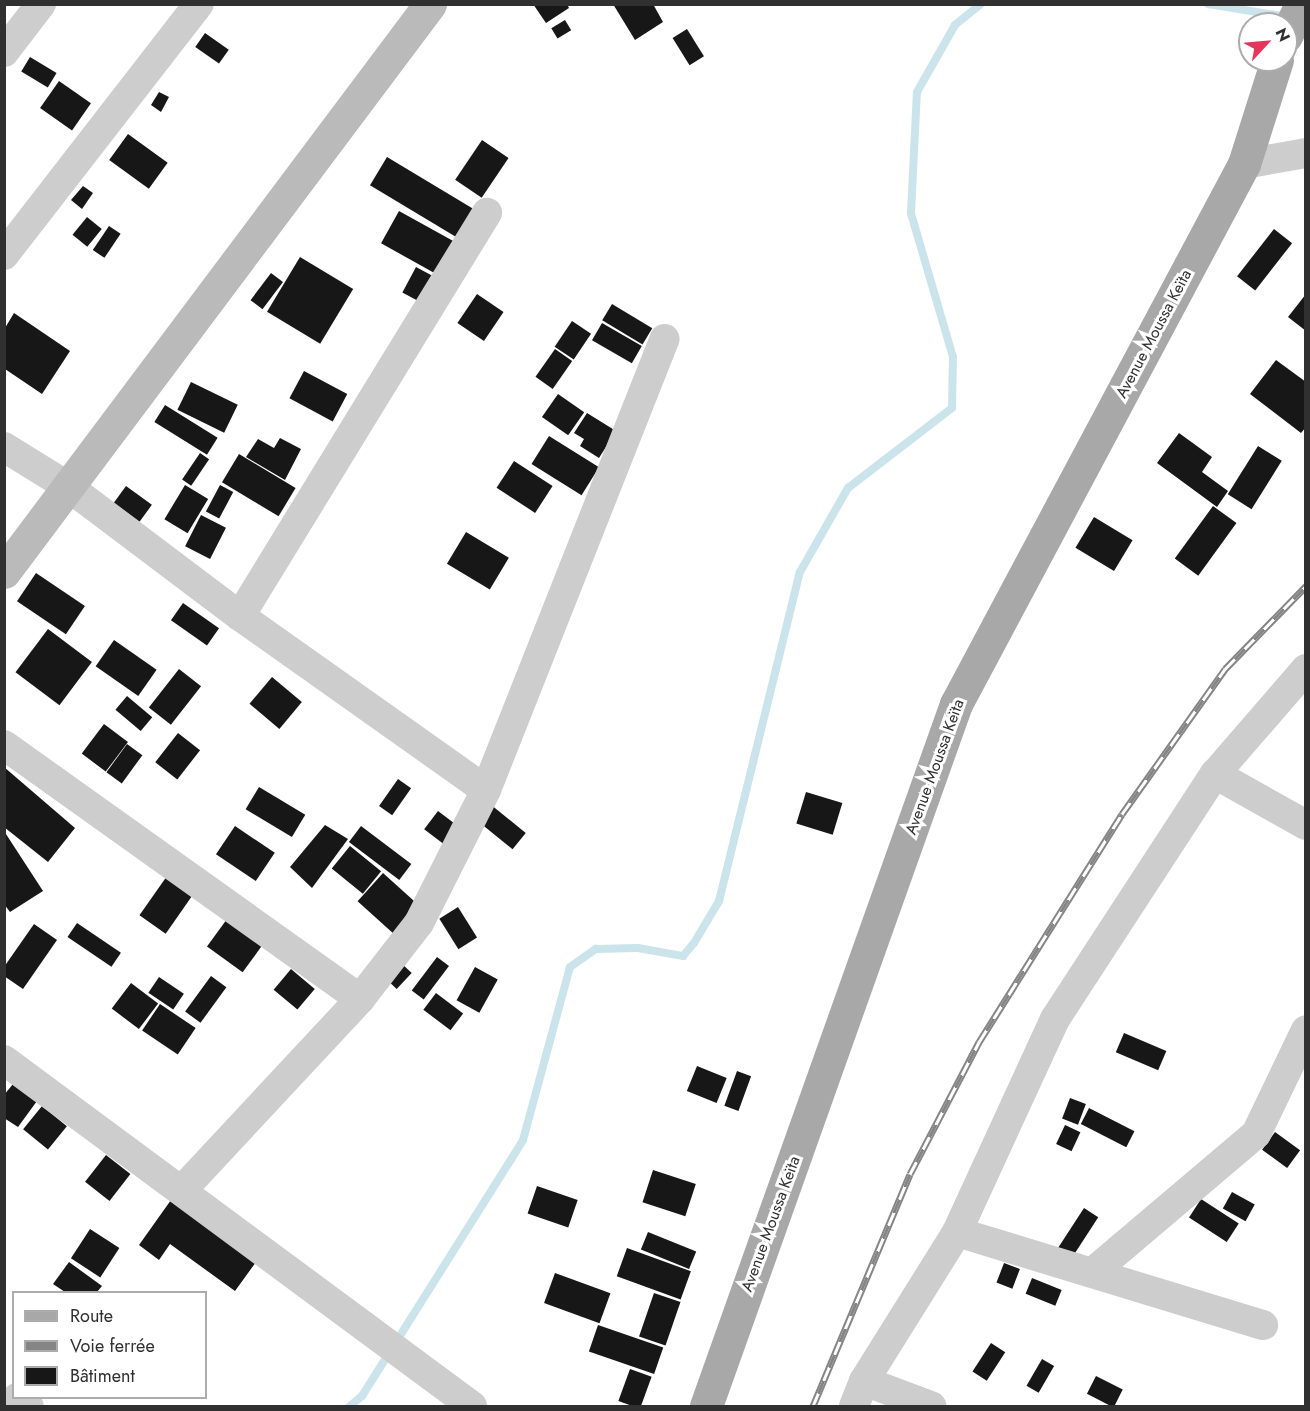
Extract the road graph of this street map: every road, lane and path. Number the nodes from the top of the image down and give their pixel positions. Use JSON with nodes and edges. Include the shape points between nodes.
{"nodes":[{"id":1,"x":41,"y":4,"type":"edge"},
{"id":2,"x":199,"y":4,"type":"edge"},
{"id":3,"x":430,"y":4,"type":"edge"},
{"id":4,"x":4,"y":52,"type":"edge"},
{"id":5,"x":1273,"y":72,"type":"edge"},
{"id":6,"x":1305,"y":153,"type":"edge"},
{"id":7,"x":1244,"y":164,"type":"junction"},
{"id":8,"x":487,"y":213,"type":"dead end"},
{"id":9,"x":4,"y":255,"type":"edge"},
{"id":10,"x":665,"y":339,"type":"dead end"},
{"id":11,"x":4,"y":447,"type":"edge"},
{"id":12,"x":70,"y":488,"type":"junction"},
{"id":13,"x":4,"y":572,"type":"edge"},
{"id":14,"x":240,"y":616,"type":"junction"},
{"id":15,"x":1305,"y":669,"type":"edge"},
{"id":16,"x":4,"y":745,"type":"edge"},
{"id":17,"x":1215,"y":774,"type":"junction"},
{"id":18,"x":486,"y":790,"type":"junction"},
{"id":19,"x":1305,"y":825,"type":"edge"},
{"id":20,"x":360,"y":999,"type":"junction"},
{"id":21,"x":1305,"y":1030,"type":"edge"},
{"id":22,"x":4,"y":1060,"type":"edge"},
{"id":23,"x":183,"y":1189,"type":"junction"},
{"id":24,"x":957,"y":1232,"type":"junction"},
{"id":25,"x":1094,"y":1272,"type":"junction"},
{"id":26,"x":1263,"y":1325,"type":"dead end"},
{"id":27,"x":859,"y":1394,"type":"edge"},
{"id":28,"x":472,"y":1407,"type":"edge"},
{"id":29,"x":706,"y":1407,"type":"edge"},
{"id":30,"x":932,"y":1407,"type":"edge"}],
"edges":[{"from":1,"to":4,"type":"street"},
{"from":2,"to":9,"type":"street"},
{"from":3,"to":12,"type":"street"},
{"from":5,"to":7,"type":"main road","name":"Avenue Moussa Keïta"},
{"from":6,"to":7,"type":"street"},
{"from":7,"to":29,"type":"main road","name":"Avenue Moussa Keïta","via":[[956,704]]},
{"from":8,"to":14,"type":"street"},
{"from":10,"to":18,"type":"street"},
{"from":11,"to":12,"type":"street"},
{"from":12,"to":13,"type":"street"},
{"from":12,"to":14,"type":"street"},
{"from":14,"to":18,"type":"street"},
{"from":15,"to":17,"type":"street"},
{"from":16,"to":20,"type":"street"},
{"from":17,"to":19,"type":"street"},
{"from":17,"to":24,"type":"street","via":[[1054,1019]]},
{"from":18,"to":20,"type":"street","via":[[419,923]]},
{"from":20,"to":23,"type":"street"},
{"from":21,"to":25,"type":"street","via":[[1256,1134]]},
{"from":22,"to":23,"type":"street"},
{"from":23,"to":28,"type":"street"},
{"from":24,"to":25,"type":"street"},
{"from":24,"to":27,"type":"street"},
{"from":25,"to":26,"type":"street"},
{"from":27,"to":30,"type":"street"}]}
